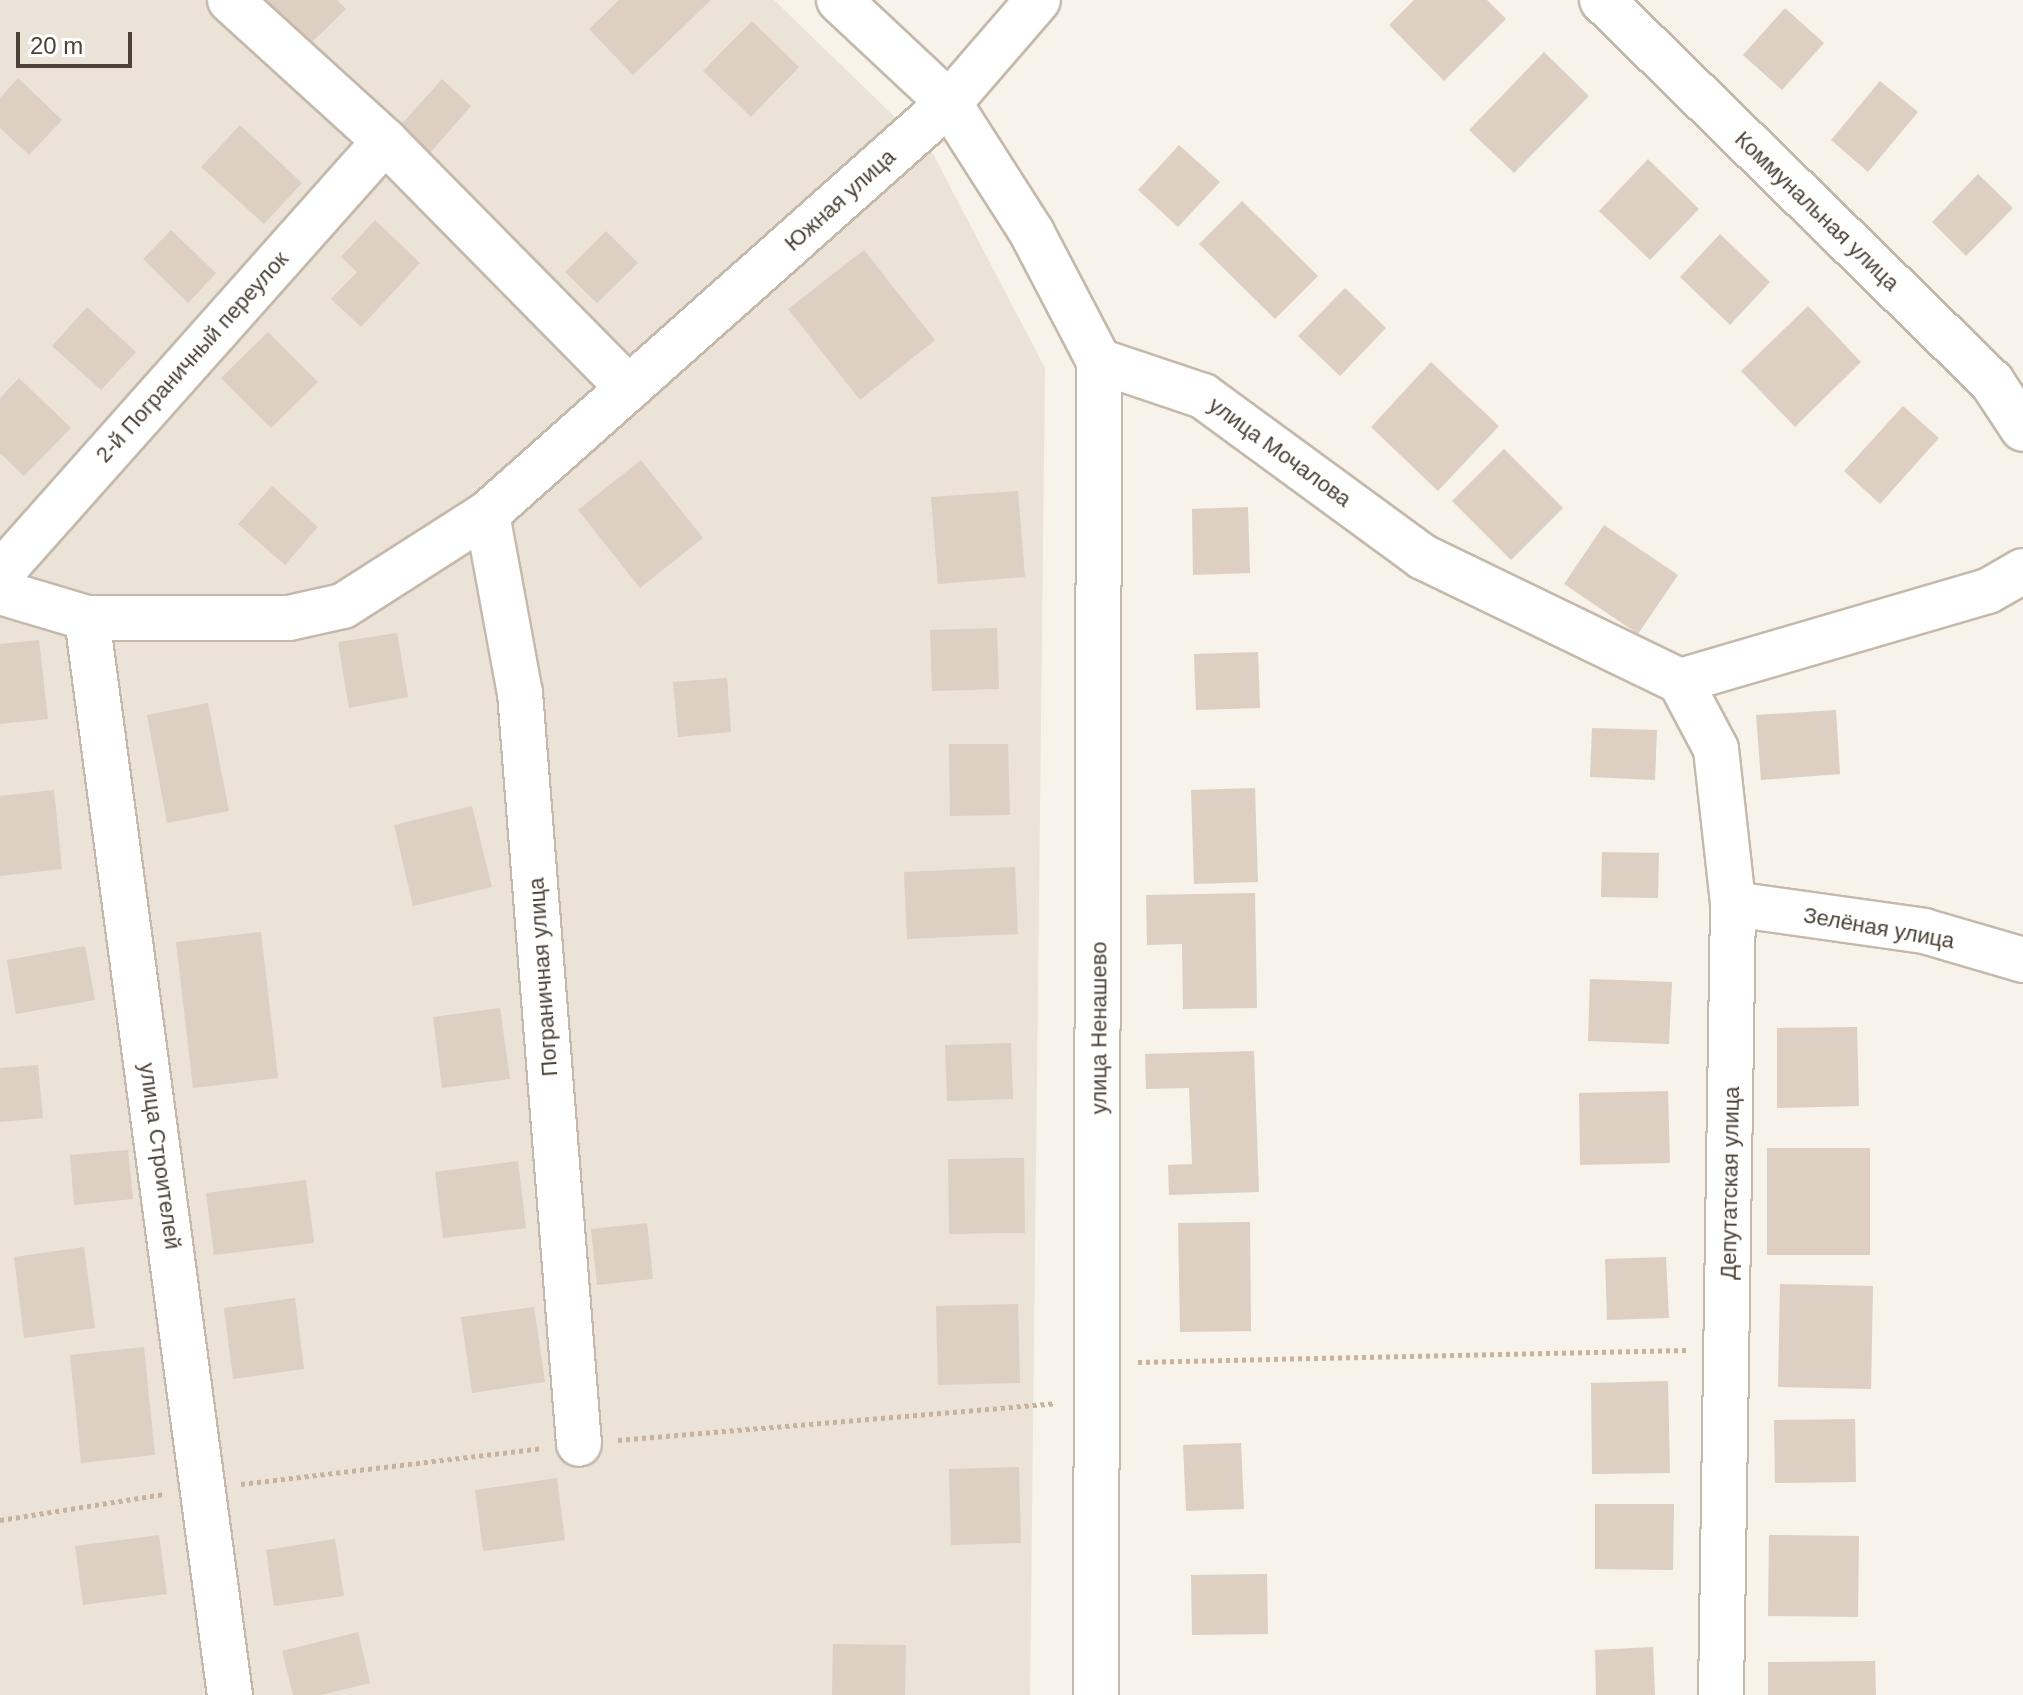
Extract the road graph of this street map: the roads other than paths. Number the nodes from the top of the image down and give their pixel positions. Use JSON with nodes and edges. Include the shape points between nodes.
{"nodes":[{"id":1,"x":230,"y":0,"type":"edge"},
{"id":2,"x":839,"y":0,"type":"edge"},
{"id":3,"x":1038,"y":0,"type":"edge"},
{"id":4,"x":1602,"y":0,"type":"edge"},
{"id":5,"x":949,"y":103,"type":"junction"},
{"id":6,"x":385,"y":141,"type":"junction"},
{"id":7,"x":1099,"y":361,"type":"junction"},
{"id":8,"x":629,"y":388,"type":"junction"},
{"id":9,"x":2023,"y":429,"type":"edge"},
{"id":10,"x":487,"y":514,"type":"junction"},
{"id":11,"x":2023,"y":571,"type":"edge"},
{"id":12,"x":0,"y":574,"type":"edge"},
{"id":13,"x":0,"y":592,"type":"edge"},
{"id":14,"x":87,"y":618,"type":"junction"},
{"id":15,"x":1680,"y":681,"type":"junction"},
{"id":16,"x":1733,"y":904,"type":"junction"},
{"id":17,"x":2023,"y":960,"type":"edge"},
{"id":18,"x":579,"y":1444,"type":"road end"},
{"id":19,"x":230,"y":1695,"type":"edge"},
{"id":20,"x":1096,"y":1695,"type":"edge"},
{"id":21,"x":1721,"y":1695,"type":"edge"}],
"edges":[{"from":1,"to":6,"type":"street"},
{"from":2,"to":5,"type":"street"},
{"from":3,"to":5,"type":"street","name":"Южная улица"},
{"from":4,"to":9,"type":"street","name":"Коммунальная улица","via":[[1992,382]]},
{"from":5,"to":7,"type":"street","via":[[1032,233]]},
{"from":5,"to":8,"type":"street","name":"Южная улица"},
{"from":6,"to":8,"type":"street"},
{"from":6,"to":12,"type":"street","name":"2-й Пограничный переулок"},
{"from":7,"to":15,"type":"street","name":"улица Мочалова","via":[[1203,396],[1423,557]]},
{"from":7,"to":20,"type":"street","name":"улица Ненашево"},
{"from":8,"to":10,"type":"street","name":"Южная улица"},
{"from":10,"to":14,"type":"street","name":"Южная улица","via":[[343,606],[289,618]]},
{"from":10,"to":18,"type":"street","name":"Пограничная улица","via":[[520,693]]},
{"from":11,"to":15,"type":"street","via":[[1988,591]]},
{"from":13,"to":14,"type":"street","name":"Южная улица"},
{"from":14,"to":19,"type":"street","name":"улица Строителей"},
{"from":15,"to":16,"type":"street","name":"Депутатская улица","via":[[1716,749]]},
{"from":16,"to":17,"type":"street","name":"Зелёная улица","via":[[1924,931]]},
{"from":16,"to":21,"type":"street","name":"Депутатская улица"}]}
